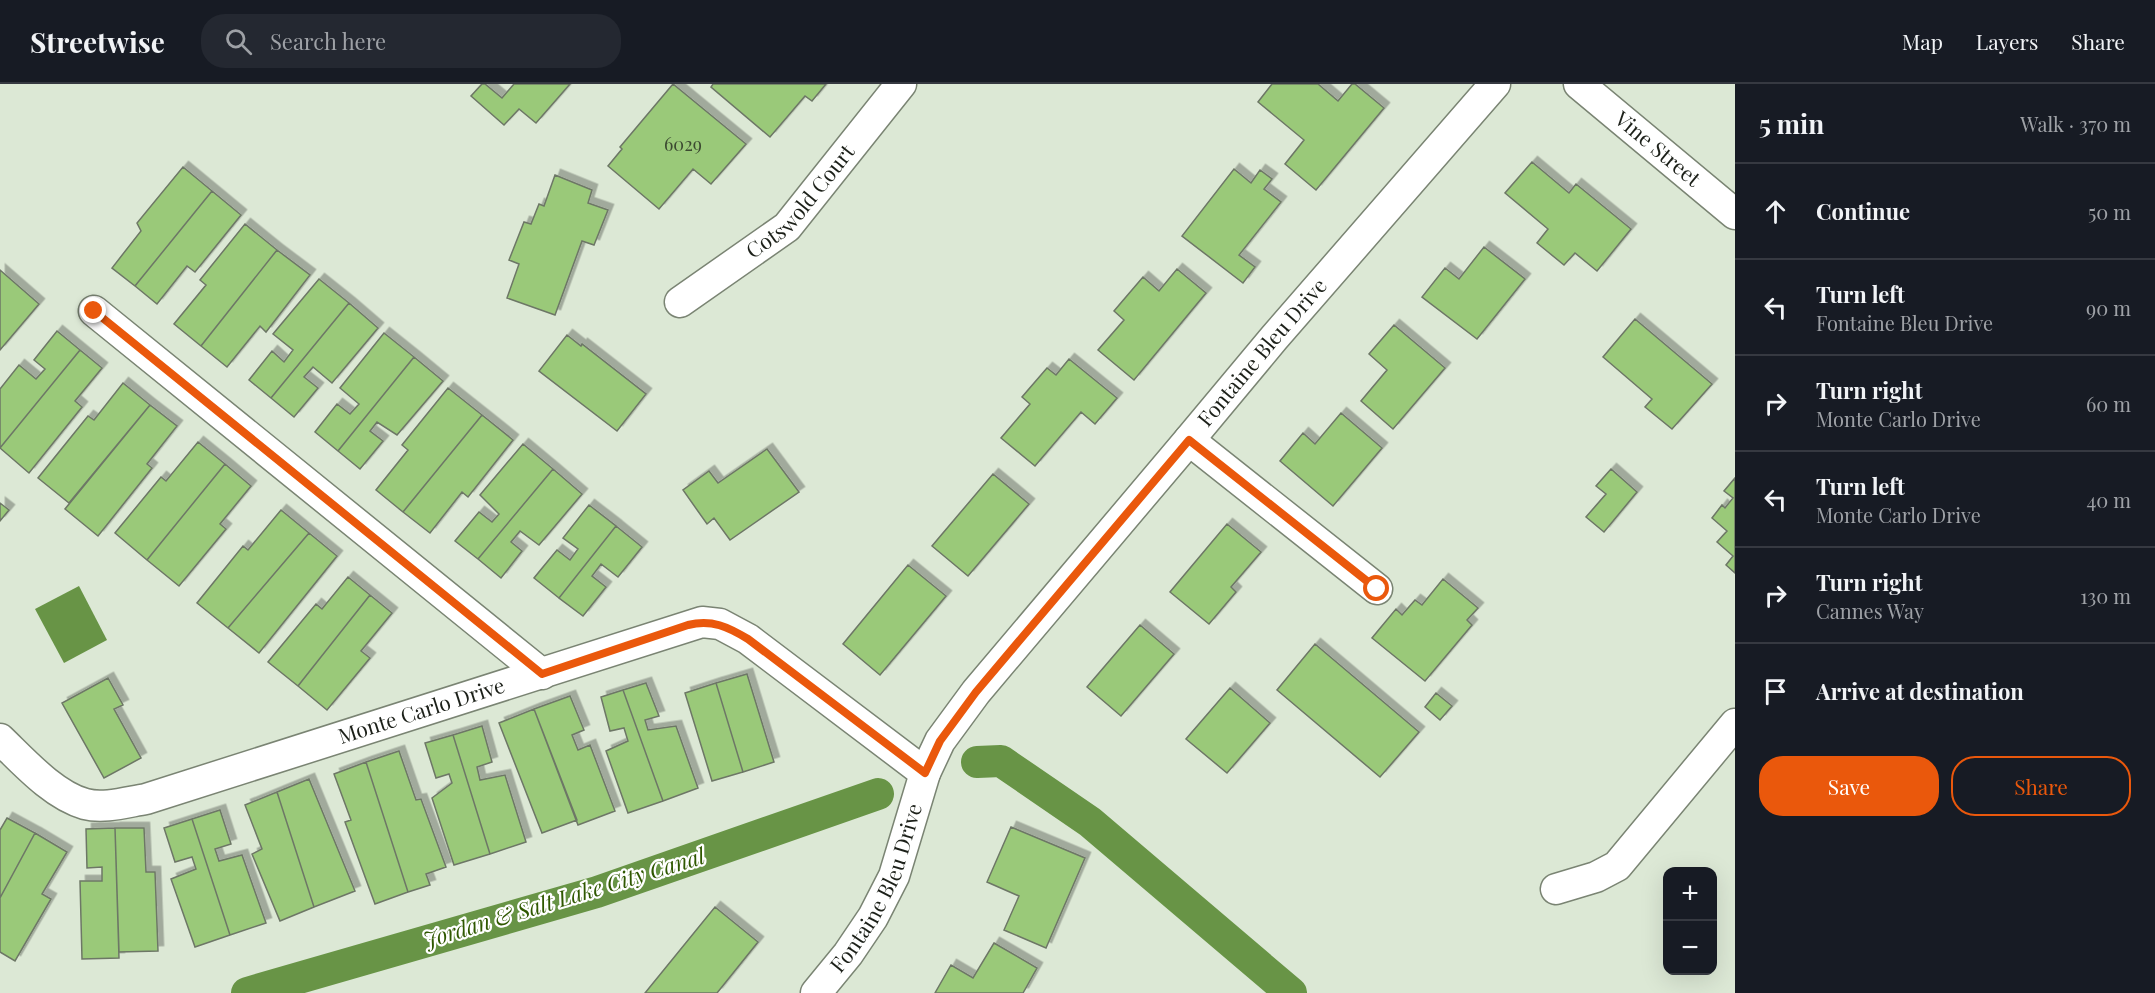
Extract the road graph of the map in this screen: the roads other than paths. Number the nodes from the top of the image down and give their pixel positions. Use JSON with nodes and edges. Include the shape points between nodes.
{"nodes":[{"id":1,"x":901,"y":84,"type":"edge"},
{"id":2,"x":1495,"y":84,"type":"edge"},
{"id":3,"x":1579,"y":84,"type":"edge"},
{"id":4,"x":1735,"y":214,"type":"edge"},
{"id":5,"x":680,"y":302,"type":"dead end"},
{"id":6,"x":94,"y":311,"type":"dead end"},
{"id":7,"x":1189,"y":440,"type":"junction"},
{"id":8,"x":1377,"y":589,"type":"dead end"},
{"id":9,"x":542,"y":674,"type":"junction"},
{"id":10,"x":1735,"y":724,"type":"edge"},
{"id":11,"x":0,"y":739,"type":"edge"},
{"id":12,"x":925,"y":773,"type":"junction"},
{"id":13,"x":1556,"y":890,"type":"dead end"},
{"id":14,"x":816,"y":993,"type":"edge"}],
"edges":[{"from":1,"to":5,"type":"street","name":"Cotswold Court","via":[[788,227]]},
{"from":2,"to":7,"type":"street","name":"Fontaine Bleu Drive"},
{"from":3,"to":4,"type":"street","name":"Vine Street"},
{"from":6,"to":9,"type":"street"},
{"from":7,"to":8,"type":"street"},
{"from":7,"to":12,"type":"street","name":"Fontaine Bleu Drive","via":[[976,692],[940,741]]},
{"from":9,"to":11,"type":"street","name":"Monte Carlo Drive","via":[[146,799],[111,805],[86,804],[60,791]]},
{"from":9,"to":12,"type":"street","name":"Monte Carlo Drive","via":[[688,625],[720,624],[748,639]]},
{"from":10,"to":13,"type":"street","via":[[1617,866]]},
{"from":12,"to":14,"type":"street","name":"Fontaine Bleu Drive","via":[[894,876],[873,917]]}]}
